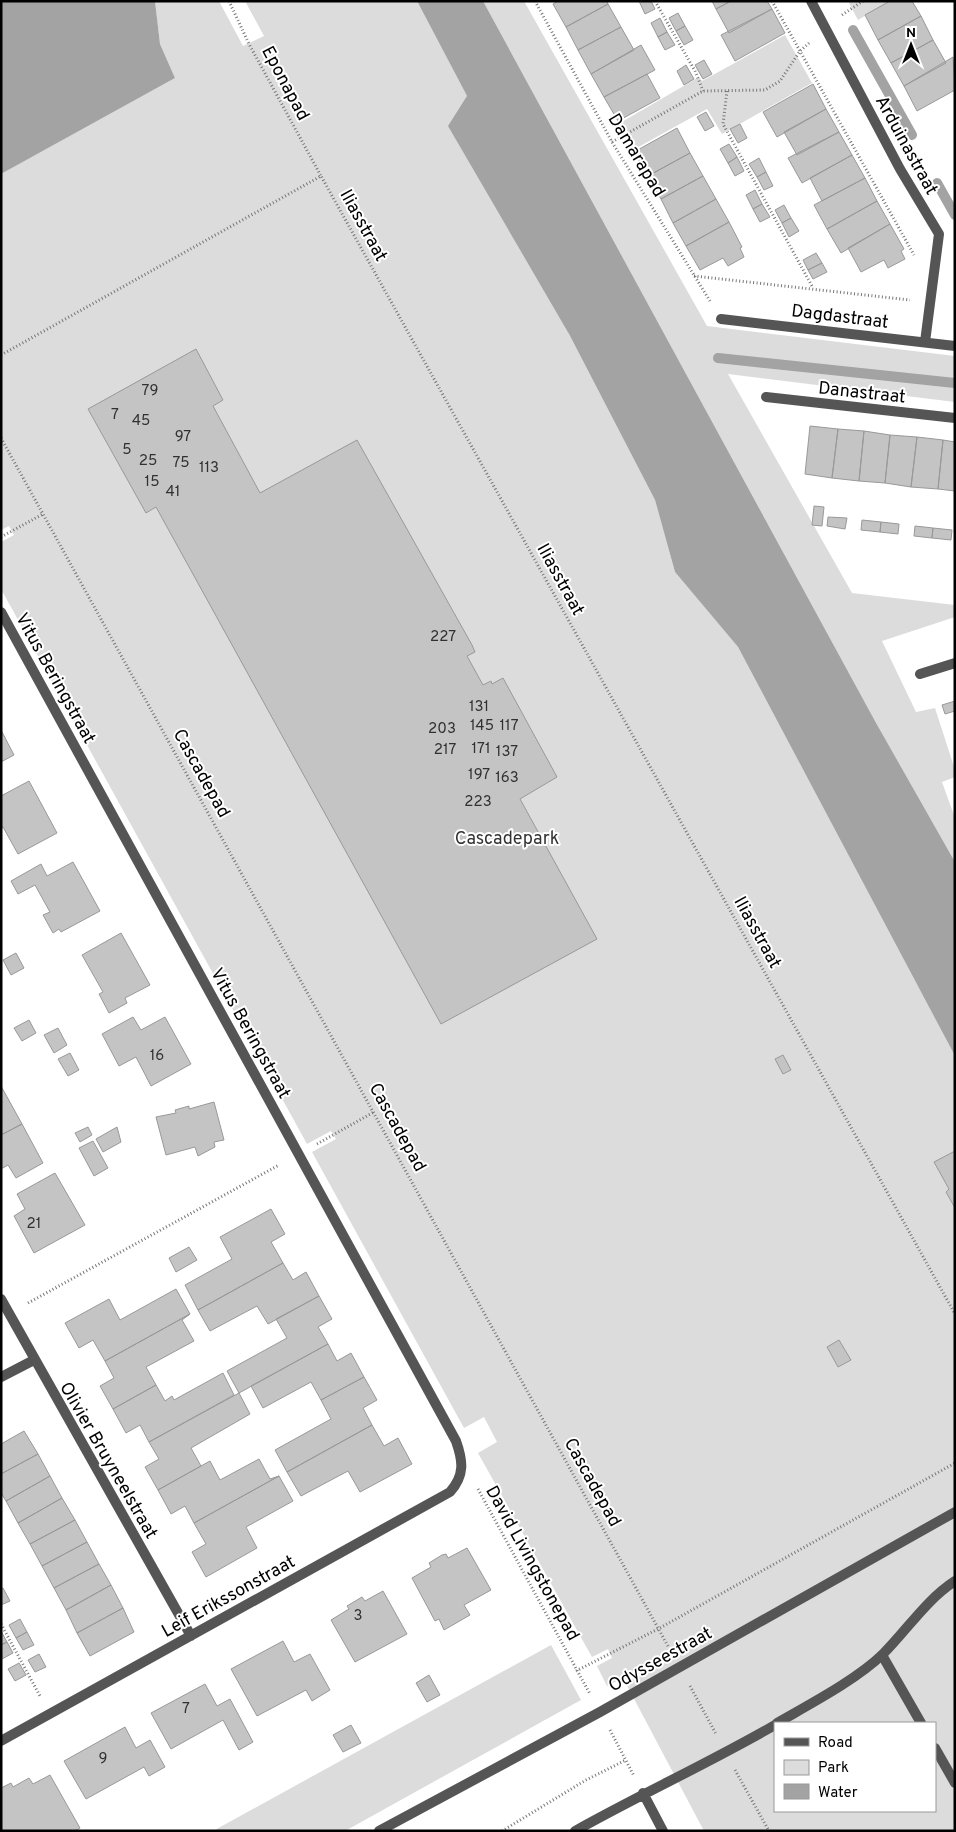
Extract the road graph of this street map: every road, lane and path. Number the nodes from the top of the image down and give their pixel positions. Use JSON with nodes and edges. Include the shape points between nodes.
{"nodes":[{"id":1,"x":229,"y":1,"type":"edge"},
{"id":2,"x":535,"y":1,"type":"edge"},
{"id":3,"x":655,"y":1,"type":"edge"},
{"id":4,"x":772,"y":1,"type":"edge"},
{"id":5,"x":811,"y":1,"type":"edge"},
{"id":6,"x":863,"y":1,"type":"edge"},
{"id":7,"x":825,"y":27,"type":"junction"},
{"id":8,"x":800,"y":51,"type":"junction"},
{"id":9,"x":727,"y":90,"type":"junction"},
{"id":10,"x":703,"y":91,"type":"junction"},
{"id":11,"x":612,"y":142,"type":"junction"},
{"id":12,"x":321,"y":176,"type":"junction"},
{"id":13,"x":915,"y":257,"type":"dead end"},
{"id":14,"x":694,"y":276,"type":"junction"},
{"id":15,"x":813,"y":289,"type":"junction"},
{"id":16,"x":916,"y":300,"type":"dead end"},
{"id":17,"x":721,"y":319,"type":"joint"},
{"id":18,"x":925,"y":342,"type":"junction"},
{"id":19,"x":955,"y":346,"type":"edge"},
{"id":20,"x":1,"y":355,"type":"edge"},
{"id":21,"x":766,"y":398,"type":"dead end"},
{"id":22,"x":955,"y":418,"type":"edge"},
{"id":23,"x":1,"y":438,"type":"edge"},
{"id":24,"x":43,"y":514,"type":"junction"},
{"id":25,"x":1,"y":537,"type":"edge"},
{"id":26,"x":1,"y":612,"type":"edge"},
{"id":27,"x":955,"y":663,"type":"edge"},
{"id":28,"x":920,"y":674,"type":"dead end"},
{"id":29,"x":374,"y":1112,"type":"junction"},
{"id":30,"x":299,"y":1154,"type":"junction"},
{"id":31,"x":1,"y":1299,"type":"edge"},
{"id":32,"x":9,"y":1313,"type":"junction"},
{"id":33,"x":955,"y":1314,"type":"edge"},
{"id":34,"x":34,"y":1360,"type":"junction"},
{"id":35,"x":1,"y":1377,"type":"edge"},
{"id":36,"x":955,"y":1463,"type":"edge"},
{"id":37,"x":462,"y":1472,"type":"junction"},
{"id":38,"x":955,"y":1512,"type":"edge"},
{"id":39,"x":955,"y":1581,"type":"edge"},
{"id":40,"x":1,"y":1624,"type":"edge"},
{"id":41,"x":658,"y":1628,"type":"junction"},
{"id":42,"x":191,"y":1636,"type":"junction"},
{"id":43,"x":882,"y":1655,"type":"junction"},
{"id":44,"x":680,"y":1667,"type":"junction"},
{"id":45,"x":576,"y":1670,"type":"junction"},
{"id":46,"x":600,"y":1712,"type":"junction"},
{"id":47,"x":49,"y":1714,"type":"junction"},
{"id":48,"x":779,"y":1722,"type":"edge"},
{"id":49,"x":920,"y":1722,"type":"edge"},
{"id":50,"x":774,"y":1725,"type":"edge"},
{"id":51,"x":1,"y":1741,"type":"edge"},
{"id":52,"x":936,"y":1750,"type":"edge"},
{"id":53,"x":726,"y":1753,"type":"junction"},
{"id":54,"x":626,"y":1760,"type":"junction"},
{"id":55,"x":955,"y":1783,"type":"edge"},
{"id":56,"x":643,"y":1793,"type":"junction"},
{"id":57,"x":380,"y":1831,"type":"edge"},
{"id":58,"x":502,"y":1831,"type":"edge"},
{"id":59,"x":575,"y":1831,"type":"edge"},
{"id":60,"x":663,"y":1831,"type":"edge"},
{"id":61,"x":769,"y":1831,"type":"edge"}],
"edges":[{"from":1,"to":12,"type":"path","name":"Eponapad"},
{"from":2,"to":11,"type":"path","name":"Damarapad"},
{"from":3,"to":10,"type":"path"},
{"from":4,"to":8,"type":"path"},
{"from":5,"to":7,"type":"street","name":"Arduinastraat"},
{"from":6,"to":7,"type":"path"},
{"from":7,"to":8,"type":"path"},
{"from":7,"to":18,"type":"street","name":"Arduinastraat","via":[[900,169],[939,234]]},
{"from":8,"to":9,"type":"path","via":[[780,81],[765,90]]},
{"from":8,"to":13,"type":"path"},
{"from":9,"to":10,"type":"path"},
{"from":9,"to":15,"type":"path","via":[[723,124]]},
{"from":10,"to":11,"type":"path"},
{"from":11,"to":14,"type":"path","name":"Damarapad"},
{"from":12,"to":20,"type":"path","name":"Iliasstraat"},
{"from":12,"to":33,"type":"path","name":"Iliasstraat"},
{"from":14,"to":15,"type":"path"},
{"from":14,"to":17,"type":"path","name":"Damarapad"},
{"from":15,"to":16,"type":"path"},
{"from":17,"to":18,"type":"street","name":"Dagdastraat"},
{"from":18,"to":19,"type":"street","name":"Dagdastraat"},
{"from":21,"to":22,"type":"street","name":"Danastraat"},
{"from":23,"to":24,"type":"path","name":"Cascadepad"},
{"from":24,"to":25,"type":"path"},
{"from":24,"to":29,"type":"path","name":"Cascadepad"},
{"from":26,"to":30,"type":"street","name":"Vitus Beringstraat"},
{"from":27,"to":28,"type":"street"},
{"from":29,"to":30,"type":"path"},
{"from":29,"to":41,"type":"path","name":"Cascadepad"},
{"from":30,"to":32,"type":"path"},
{"from":30,"to":37,"type":"street","name":"Vitus Beringstraat","via":[[456,1441],[462,1456]]},
{"from":31,"to":32,"type":"street","name":"Olivier Bruyneelstraat"},
{"from":32,"to":34,"type":"street","name":"Olivier Bruyneelstraat"},
{"from":34,"to":35,"type":"street"},
{"from":34,"to":42,"type":"street","name":"Olivier Bruyneelstraat"},
{"from":36,"to":41,"type":"path"},
{"from":37,"to":42,"type":"street","name":"Leif Erikssonstraat","via":[[450,1492]]},
{"from":37,"to":45,"type":"path","name":"David Livingstonepad","via":[[478,1489]]},
{"from":38,"to":44,"type":"street","name":"Odysseestraat"},
{"from":39,"to":43,"type":"street","via":[[941,1590]]},
{"from":40,"to":47,"type":"path"},
{"from":41,"to":44,"type":"path","name":"Cascadepad"},
{"from":41,"to":45,"type":"path"},
{"from":42,"to":47,"type":"street","name":"Leif Erikssonstraat"},
{"from":43,"to":48,"type":"street","via":[[830,1693]]},
{"from":43,"to":49,"type":"street"},
{"from":44,"to":46,"type":"street","name":"Odysseestraat"},
{"from":44,"to":53,"type":"path","name":"Cascadepad"},
{"from":45,"to":46,"type":"path","name":"David Livingstonepad"},
{"from":46,"to":54,"type":"path","name":"David Livingstonepad"},
{"from":46,"to":57,"type":"street","name":"Odysseestraat"},
{"from":47,"to":51,"type":"street","name":"Leif Erikssonstraat"},
{"from":50,"to":53,"type":"street"},
{"from":52,"to":55,"type":"street"},
{"from":53,"to":56,"type":"street"},
{"from":53,"to":61,"type":"path","name":"Cascadepad"},
{"from":54,"to":56,"type":"path","name":"David Livingstonepad"},
{"from":54,"to":58,"type":"path","via":[[586,1780]]},
{"from":56,"to":59,"type":"street"},
{"from":56,"to":60,"type":"street"}]}
